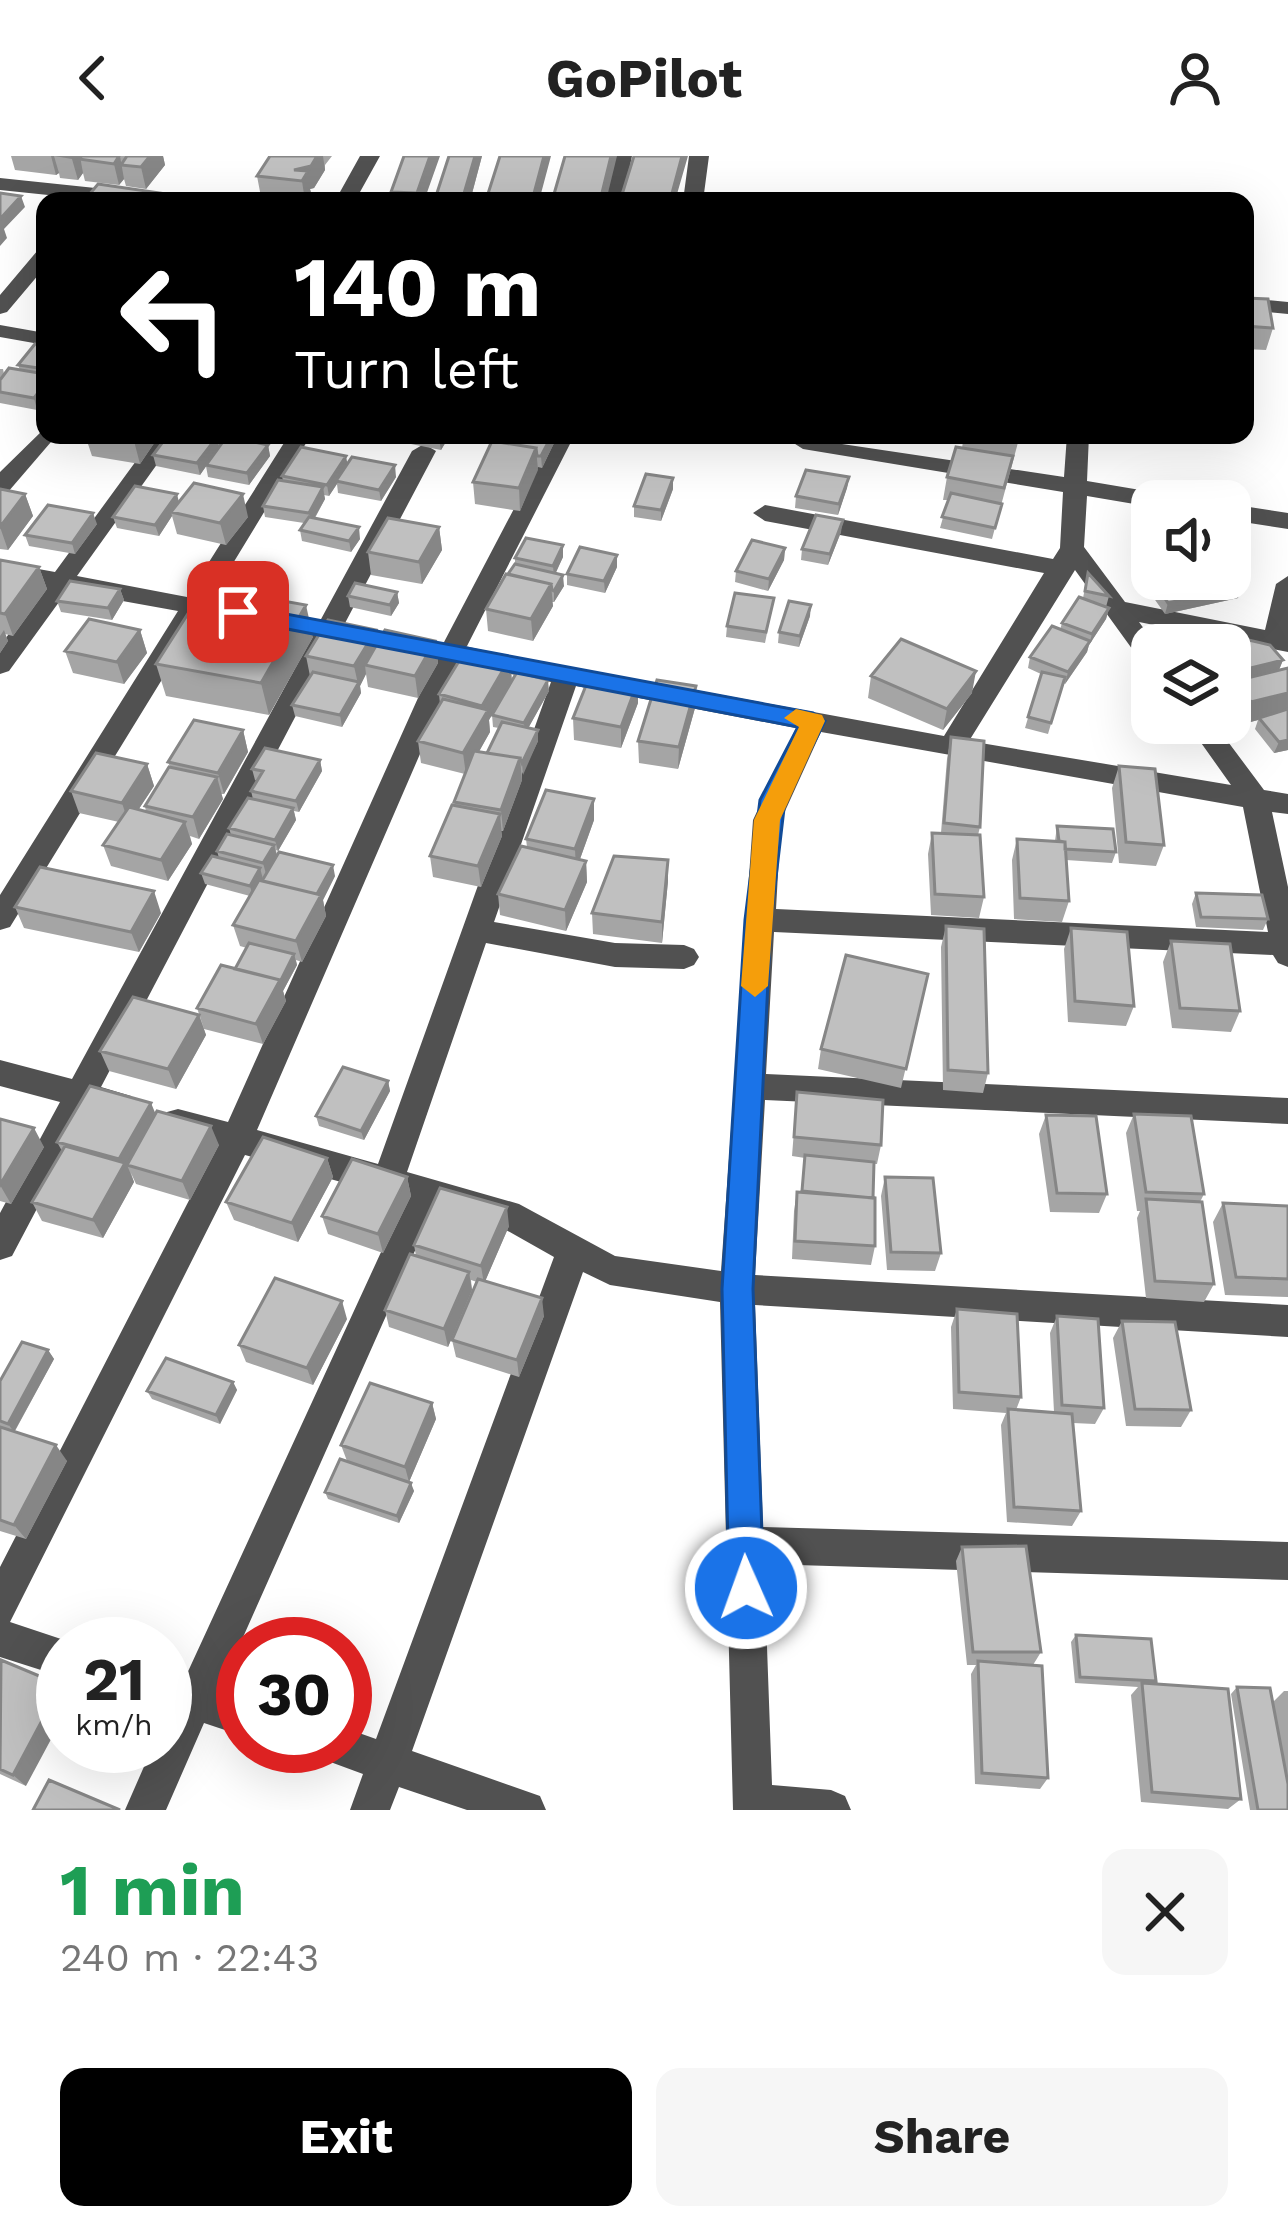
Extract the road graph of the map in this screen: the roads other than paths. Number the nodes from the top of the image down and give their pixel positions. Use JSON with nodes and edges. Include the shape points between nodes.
{"nodes":[{"id":1,"x":8,"y":156,"type":"edge"},
{"id":2,"x":370,"y":156,"type":"edge"},
{"id":3,"x":622,"y":156,"type":"edge"},
{"id":4,"x":699,"y":156,"type":"edge"},
{"id":5,"x":0,"y":169,"type":"edge"},
{"id":6,"x":0,"y":184,"type":"edge"},
{"id":7,"x":57,"y":192,"type":"edge"},
{"id":8,"x":350,"y":192,"type":"edge"},
{"id":9,"x":615,"y":192,"type":"edge"},
{"id":10,"x":694,"y":192,"type":"edge"},
{"id":11,"x":36,"y":265,"type":"edge"},
{"id":12,"x":1254,"y":305,"type":"edge"},
{"id":13,"x":0,"y":308,"type":"edge"},
{"id":14,"x":1288,"y":308,"type":"edge"},
{"id":15,"x":0,"y":331,"type":"edge"},
{"id":16,"x":36,"y":337,"type":"edge"},
{"id":17,"x":38,"y":444,"type":"edge"},
{"id":18,"x":160,"y":444,"type":"edge"},
{"id":19,"x":294,"y":444,"type":"edge"},
{"id":20,"x":559,"y":444,"type":"edge"},
{"id":21,"x":815,"y":444,"type":"edge"},
{"id":22,"x":1078,"y":444,"type":"edge"},
{"id":23,"x":424,"y":451,"type":"dead end"},
{"id":24,"x":1076,"y":486,"type":"junction"},
{"id":25,"x":0,"y":487,"type":"edge"},
{"id":26,"x":1131,"y":495,"type":"edge"},
{"id":27,"x":765,"y":513,"type":"dead end"},
{"id":28,"x":1251,"y":515,"type":"edge"},
{"id":29,"x":1288,"y":521,"type":"edge"},
{"id":30,"x":1067,"y":558,"type":"junction"},
{"id":31,"x":0,"y":570,"type":"edge"},
{"id":32,"x":58,"y":581,"type":"junction"},
{"id":33,"x":1288,"y":584,"type":"edge"},
{"id":34,"x":193,"y":602,"type":"junction"},
{"id":35,"x":1116,"y":609,"type":"junction"},
{"id":36,"x":1131,"y":629,"type":"edge"},
{"id":37,"x":327,"y":632,"type":"junction"},
{"id":38,"x":1281,"y":642,"type":"edge"},
{"id":39,"x":450,"y":655,"type":"junction"},
{"id":40,"x":0,"y":665,"type":"edge"},
{"id":41,"x":567,"y":674,"type":"junction"},
{"id":42,"x":813,"y":721,"type":"junction"},
{"id":43,"x":1215,"y":744,"type":"edge"},
{"id":44,"x":951,"y":748,"type":"junction"},
{"id":45,"x":1255,"y":798,"type":"junction"},
{"id":46,"x":1288,"y":804,"type":"edge"},
{"id":47,"x":1283,"y":907,"type":"edge"},
{"id":48,"x":0,"y":919,"type":"edge"},
{"id":49,"x":758,"y":920,"type":"junction"},
{"id":50,"x":476,"y":930,"type":"junction"},
{"id":51,"x":1287,"y":950,"type":"edge"},
{"id":52,"x":684,"y":957,"type":"dead end"},
{"id":53,"x":0,"y":1073,"type":"edge"},
{"id":54,"x":749,"y":1086,"type":"junction"},
{"id":55,"x":83,"y":1095,"type":"junction"},
{"id":56,"x":1288,"y":1111,"type":"edge"},
{"id":57,"x":237,"y":1139,"type":"junction"},
{"id":58,"x":389,"y":1177,"type":"junction"},
{"id":59,"x":425,"y":1189,"type":"junction"},
{"id":60,"x":0,"y":1245,"type":"edge"},
{"id":61,"x":573,"y":1252,"type":"junction"},
{"id":62,"x":737,"y":1289,"type":"junction"},
{"id":63,"x":1288,"y":1321,"type":"edge"},
{"id":64,"x":745,"y":1545,"type":"junction"},
{"id":65,"x":1288,"y":1561,"type":"edge"},
{"id":66,"x":0,"y":1607,"type":"edge"},
{"id":67,"x":0,"y":1638,"type":"edge"},
{"id":68,"x":36,"y":1649,"type":"edge"},
{"id":69,"x":192,"y":1671,"type":"edge"},
{"id":70,"x":372,"y":1757,"type":"edge"},
{"id":71,"x":388,"y":1762,"type":"junction"},
{"id":72,"x":156,"y":1773,"type":"edge"},
{"id":73,"x":753,"y":1807,"type":"edge"},
{"id":74,"x":145,"y":1810,"type":"edge"},
{"id":75,"x":370,"y":1810,"type":"edge"},
{"id":76,"x":526,"y":1810,"type":"edge"},
{"id":77,"x":831,"y":1810,"type":"edge"}],
"edges":[{"from":1,"to":5,"type":"street"},
{"from":2,"to":8,"type":"street"},
{"from":3,"to":9,"type":"street"},
{"from":4,"to":10,"type":"street"},
{"from":6,"to":7,"type":"street"},
{"from":11,"to":13,"type":"street"},
{"from":12,"to":14,"type":"street"},
{"from":15,"to":16,"type":"street"},
{"from":17,"to":25,"type":"street"},
{"from":18,"to":32,"type":"street"},
{"from":19,"to":34,"type":"street"},
{"from":20,"to":39,"type":"street"},
{"from":21,"to":24,"type":"street"},
{"from":22,"to":24,"type":"street"},
{"from":23,"to":37,"type":"street"},
{"from":24,"to":26,"type":"street"},
{"from":24,"to":30,"type":"street"},
{"from":27,"to":30,"type":"street"},
{"from":28,"to":29,"type":"street"},
{"from":30,"to":35,"type":"street"},
{"from":30,"to":44,"type":"street"},
{"from":31,"to":32,"type":"street"},
{"from":32,"to":34,"type":"street"},
{"from":32,"to":40,"type":"street"},
{"from":33,"to":38,"type":"street"},
{"from":34,"to":37,"type":"street"},
{"from":34,"to":48,"type":"street"},
{"from":35,"to":36,"type":"street"},
{"from":35,"to":38,"type":"street"},
{"from":37,"to":39,"type":"street"},
{"from":37,"to":55,"type":"street"},
{"from":39,"to":41,"type":"street"},
{"from":39,"to":57,"type":"street"},
{"from":41,"to":42,"type":"street"},
{"from":41,"to":50,"type":"street"},
{"from":42,"to":44,"type":"street"},
{"from":42,"to":49,"type":"street","via":[[772,800]]},
{"from":43,"to":45,"type":"street"},
{"from":44,"to":45,"type":"street"},
{"from":45,"to":46,"type":"street"},
{"from":45,"to":47,"type":"street"},
{"from":47,"to":51,"type":"street"},
{"from":49,"to":51,"type":"street"},
{"from":49,"to":54,"type":"street"},
{"from":50,"to":52,"type":"street","via":[[614,955]]},
{"from":50,"to":58,"type":"street"},
{"from":53,"to":55,"type":"street"},
{"from":54,"to":56,"type":"street"},
{"from":54,"to":62,"type":"street"},
{"from":55,"to":57,"type":"street"},
{"from":55,"to":60,"type":"street"},
{"from":57,"to":58,"type":"street"},
{"from":57,"to":66,"type":"street"},
{"from":58,"to":59,"type":"street"},
{"from":59,"to":61,"type":"street","via":[[507,1214]]},
{"from":59,"to":69,"type":"street"},
{"from":61,"to":62,"type":"street","via":[[610,1270]]},
{"from":61,"to":71,"type":"street"},
{"from":62,"to":63,"type":"street"},
{"from":62,"to":64,"type":"street"},
{"from":64,"to":65,"type":"street"},
{"from":64,"to":73,"type":"street"},
{"from":67,"to":68,"type":"street"},
{"from":70,"to":71,"type":"street"},
{"from":71,"to":75,"type":"street"},
{"from":71,"to":76,"type":"street"},
{"from":72,"to":74,"type":"street"},
{"from":73,"to":77,"type":"street"}]}
